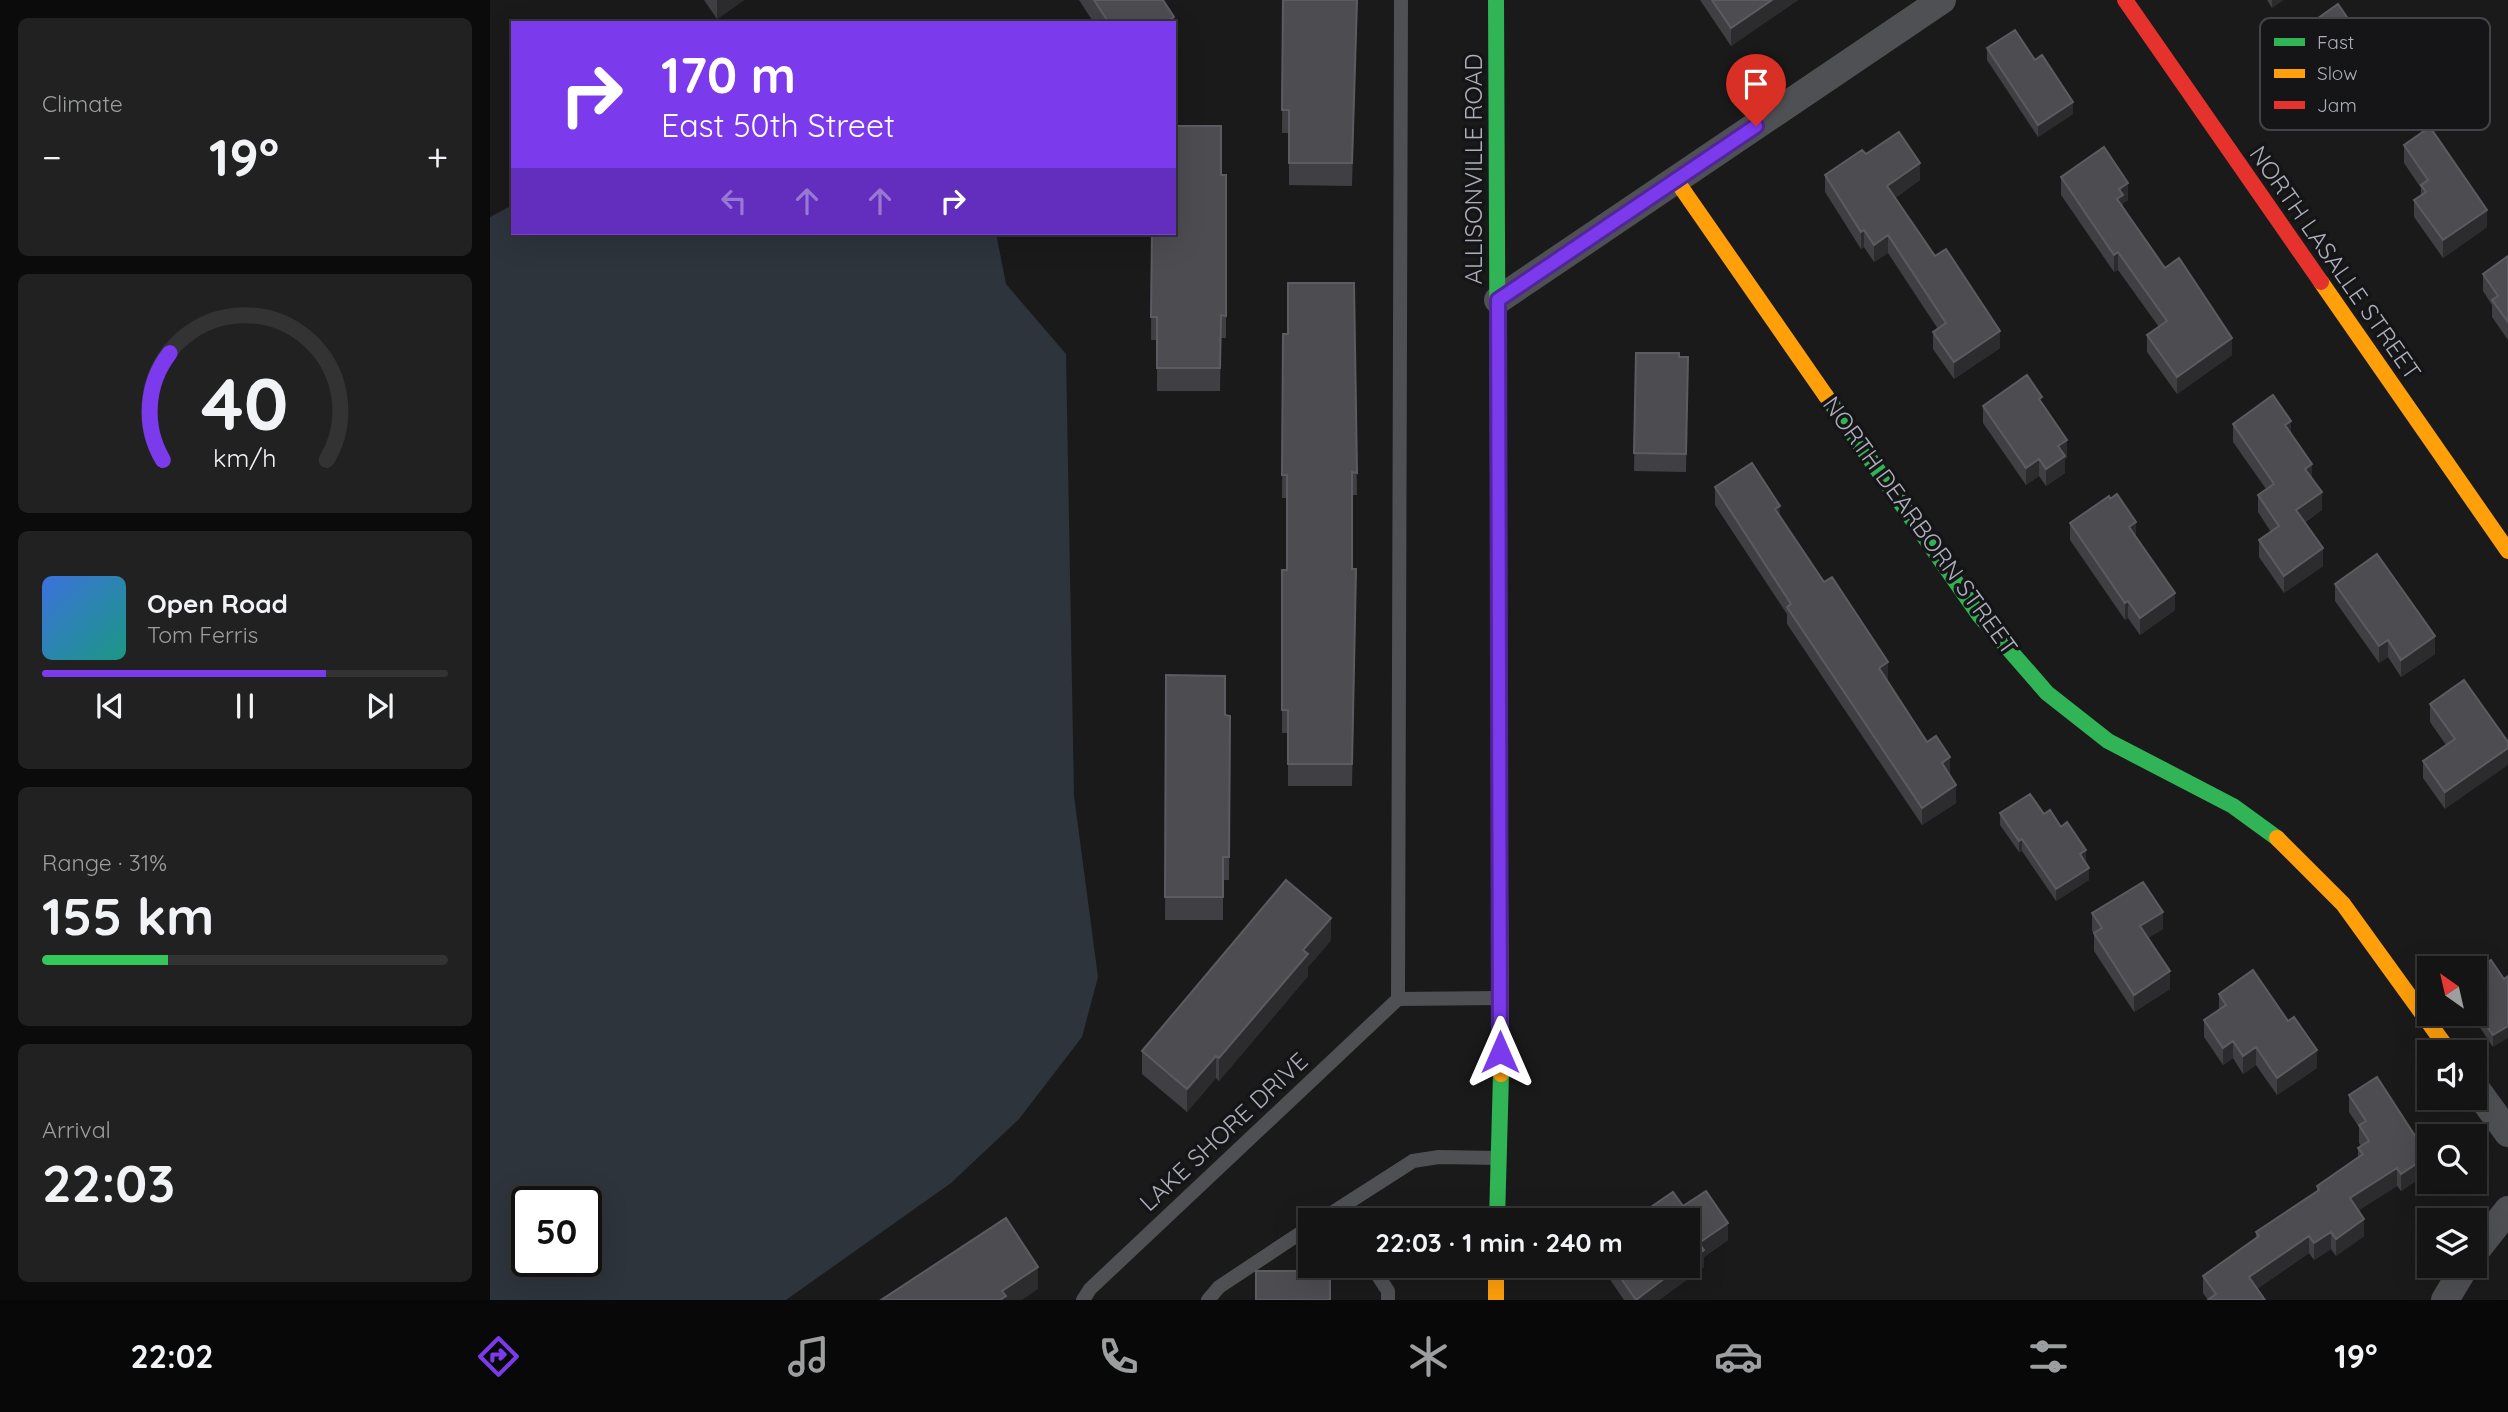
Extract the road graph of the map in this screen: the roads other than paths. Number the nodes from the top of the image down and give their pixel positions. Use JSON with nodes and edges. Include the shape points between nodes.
{"nodes":[{"id":1,"x":1401,"y":0,"type":"edge"},
{"id":2,"x":1496,"y":0,"type":"edge"},
{"id":3,"x":1942,"y":0,"type":"edge"},
{"id":4,"x":2126,"y":0,"type":"edge"},
{"id":5,"x":1676,"y":180,"type":"junction"},
{"id":6,"x":1498,"y":300,"type":"junction"},
{"id":7,"x":2508,"y":551,"type":"edge"},
{"id":8,"x":1500,"y":998,"type":"junction"},
{"id":9,"x":1398,"y":999,"type":"junction"},
{"id":10,"x":2441,"y":1040,"type":"edge"},
{"id":11,"x":2487,"y":1104,"type":"edge"},
{"id":12,"x":2508,"y":1133,"type":"edge"},
{"id":13,"x":1499,"y":1158,"type":"junction"},
{"id":14,"x":1347,"y":1208,"type":"edge"},
{"id":15,"x":1497,"y":1208,"type":"edge"},
{"id":16,"x":2508,"y":1210,"type":"edge"},
{"id":17,"x":1298,"y":1235,"type":"edge"},
{"id":18,"x":2487,"y":1237,"type":"edge"},
{"id":19,"x":1380,"y":1278,"type":"edge"},
{"id":20,"x":1496,"y":1278,"type":"edge"},
{"id":21,"x":2458,"y":1278,"type":"edge"},
{"id":22,"x":1083,"y":1300,"type":"edge"},
{"id":23,"x":1208,"y":1300,"type":"edge"},
{"id":24,"x":1388,"y":1300,"type":"edge"},
{"id":25,"x":1496,"y":1300,"type":"edge"},
{"id":26,"x":2445,"y":1300,"type":"edge"}],
"edges":[{"from":1,"to":9,"type":"lane"},
{"from":2,"to":6,"type":"street","name":"ALLISONVILLE ROAD"},
{"from":3,"to":5,"type":"street"},
{"from":4,"to":7,"type":"street","name":"NORTH LASALLE STREET"},
{"from":5,"to":6,"type":"street"},
{"from":5,"to":10,"type":"street","name":"NORTH DEARBORN STREET","via":[[2014,659],[2054,701],[2101,736],[2240,810],[2297,855],[2350,913]]},
{"from":6,"to":8,"type":"street","name":"ALLISONVILLE ROAD"},
{"from":8,"to":9,"type":"lane"},
{"from":8,"to":13,"type":"street","name":"ALLISONVILLE ROAD"},
{"from":9,"to":22,"type":"lane","name":"LAKE SHORE DRIVE"},
{"from":11,"to":12,"type":"street"},
{"from":13,"to":14,"type":"lane","via":[[1413,1161]]},
{"from":13,"to":15,"type":"street","name":"ALLISONVILLE ROAD"},
{"from":16,"to":18,"type":"street"},
{"from":17,"to":23,"type":"lane","via":[[1219,1287]]},
{"from":19,"to":24,"type":"lane"},
{"from":20,"to":25,"type":"street"},
{"from":21,"to":26,"type":"street"}]}
